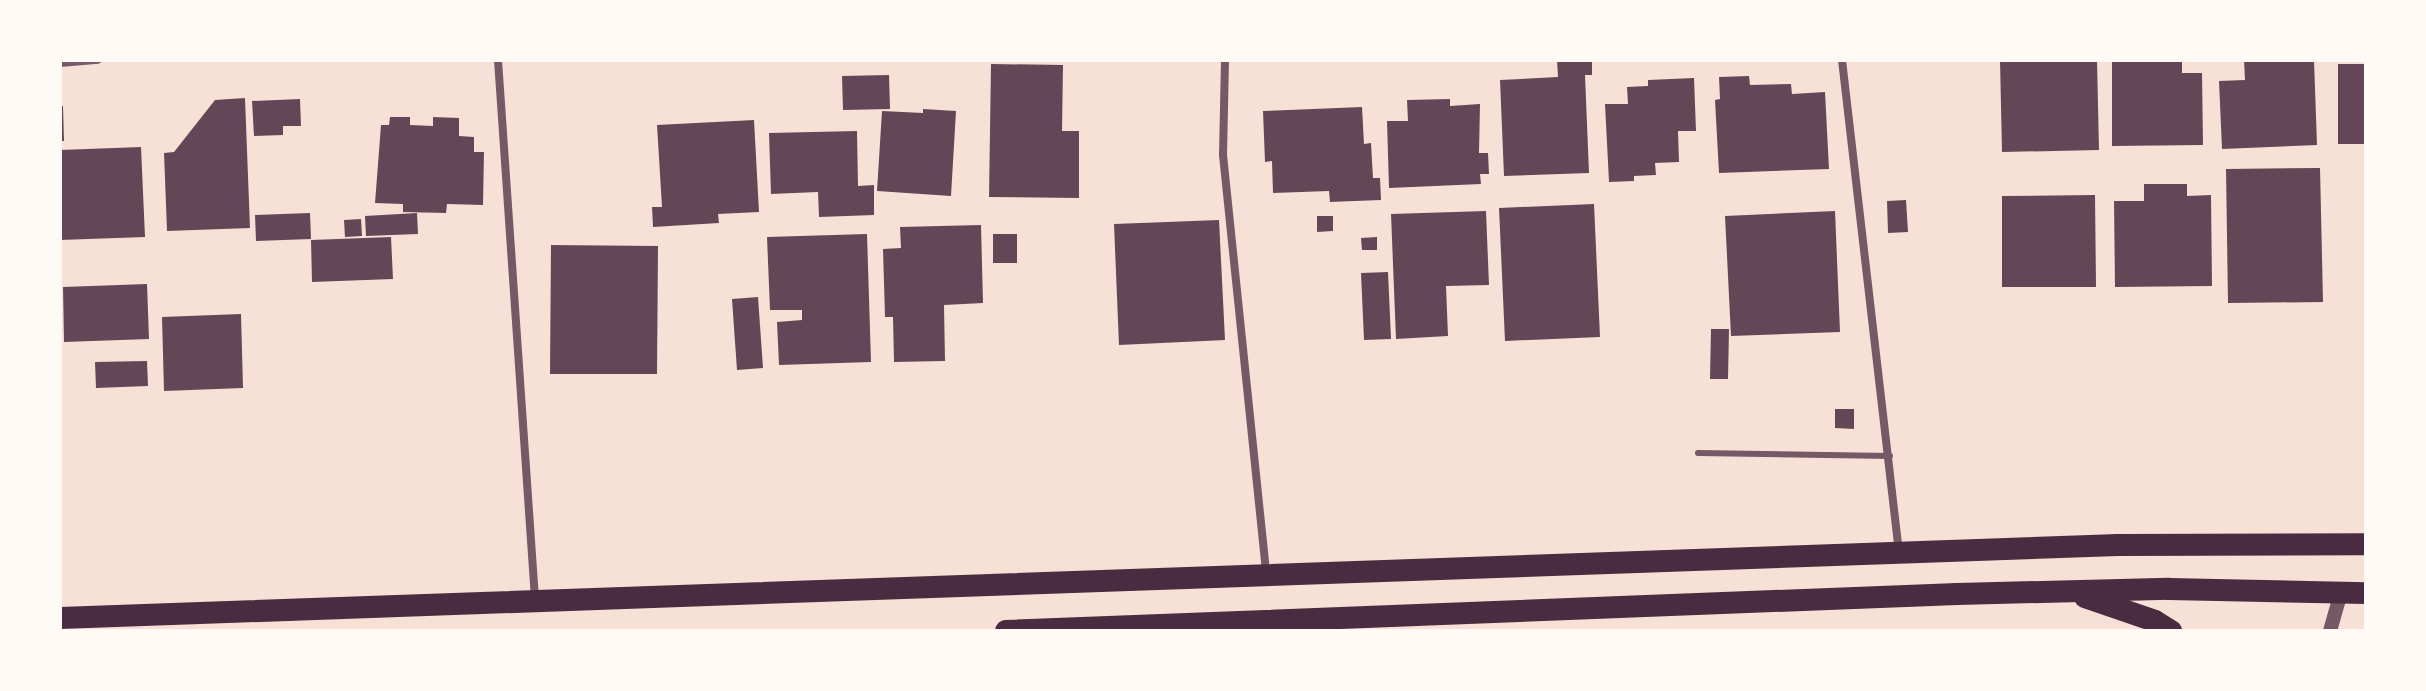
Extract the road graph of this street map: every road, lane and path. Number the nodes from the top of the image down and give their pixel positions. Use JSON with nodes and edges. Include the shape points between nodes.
{"nodes":[{"id":1,"x":98,"y":60,"type":"edge"},
{"id":2,"x":498,"y":60,"type":"edge"},
{"id":3,"x":1225,"y":60,"type":"edge"},
{"id":4,"x":1842,"y":60,"type":"edge"},
{"id":5,"x":60,"y":63,"type":"edge"},
{"id":6,"x":1698,"y":453,"type":"dead end"},
{"id":7,"x":1890,"y":456,"type":"junction"},
{"id":8,"x":2366,"y":544,"type":"edge"},
{"id":9,"x":1899,"y":553,"type":"junction"},
{"id":10,"x":1267,"y":575,"type":"junction"},
{"id":11,"x":2069,"y":591,"type":"junction"},
{"id":12,"x":2341,"y":592,"type":"junction"},
{"id":13,"x":2366,"y":593,"type":"edge"},
{"id":14,"x":535,"y":601,"type":"junction"},
{"id":15,"x":67,"y":615,"type":"edge"},
{"id":16,"x":1170,"y":628,"type":"edge"},
{"id":17,"x":1006,"y":631,"type":"edge"},
{"id":18,"x":2171,"y":631,"type":"edge"},
{"id":19,"x":2330,"y":631,"type":"edge"}],
"edges":[{"from":1,"to":5,"type":"street"},
{"from":2,"to":14,"type":"street"},
{"from":3,"to":10,"type":"street","via":[[1223,155]]},
{"from":4,"to":7,"type":"street"},
{"from":6,"to":7,"type":"lane"},
{"from":7,"to":9,"type":"street"},
{"from":8,"to":9,"type":"highway","via":[[2221,542]]},
{"from":9,"to":10,"type":"highway"},
{"from":10,"to":14,"type":"highway"},
{"from":11,"to":12,"type":"highway"},
{"from":11,"to":16,"type":"highway"},
{"from":11,"to":18,"type":"highway"},
{"from":12,"to":13,"type":"highway"},
{"from":12,"to":19,"type":"street"},
{"from":14,"to":15,"type":"highway"},
{"from":16,"to":17,"type":"highway"}]}
